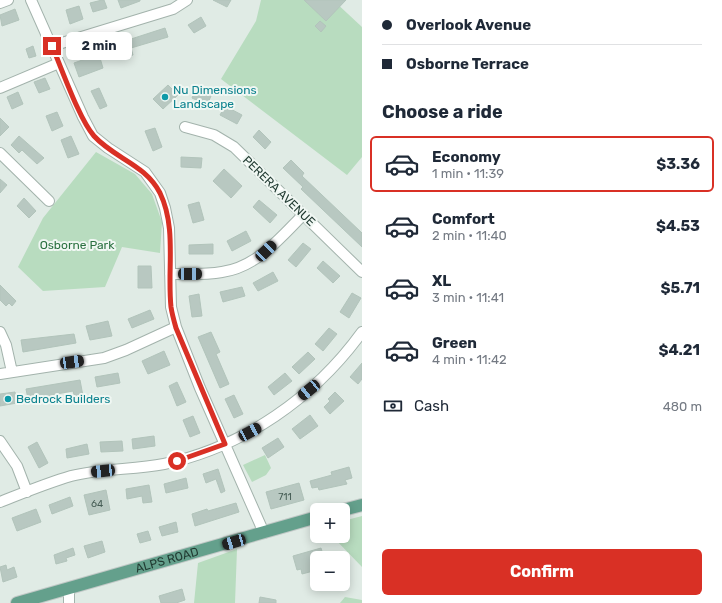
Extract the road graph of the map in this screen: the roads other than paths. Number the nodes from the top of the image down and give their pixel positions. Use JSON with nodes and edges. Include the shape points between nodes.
{"nodes":[{"id":1,"x":8,"y":0,"type":"edge"},
{"id":2,"x":32,"y":0,"type":"edge"},
{"id":3,"x":187,"y":0,"type":"edge"},
{"id":4,"x":0,"y":3,"type":"edge"},
{"id":5,"x":52,"y":46,"type":"junction"},
{"id":6,"x":59,"y":63,"type":"junction"},
{"id":7,"x":0,"y":88,"type":"edge"},
{"id":8,"x":185,"y":126,"type":"dead end"},
{"id":9,"x":0,"y":153,"type":"edge"},
{"id":10,"x":49,"y":201,"type":"dead end"},
{"id":11,"x":304,"y":215,"type":"junction"},
{"id":12,"x":362,"y":272,"type":"edge"},
{"id":13,"x":170,"y":274,"type":"junction"},
{"id":14,"x":176,"y":328,"type":"junction"},
{"id":15,"x":0,"y":332,"type":"edge"},
{"id":16,"x":362,"y":332,"type":"edge"},
{"id":17,"x":12,"y":372,"type":"junction"},
{"id":18,"x":0,"y":374,"type":"edge"},
{"id":19,"x":0,"y":440,"type":"edge"},
{"id":20,"x":225,"y":444,"type":"junction"},
{"id":21,"x":27,"y":492,"type":"junction"},
{"id":22,"x":0,"y":502,"type":"edge"},
{"id":23,"x":362,"y":505,"type":"edge"},
{"id":24,"x":350,"y":508,"type":"edge"},
{"id":25,"x":310,"y":519,"type":"edge"},
{"id":26,"x":264,"y":533,"type":"junction"},
{"id":27,"x":69,"y":588,"type":"junction"},
{"id":28,"x":17,"y":603,"type":"edge"},
{"id":29,"x":69,"y":603,"type":"edge"}],
"edges":[{"from":1,"to":4,"type":"street"},
{"from":2,"to":5,"type":"street"},
{"from":3,"to":5,"type":"street","via":[[173,8]]},
{"from":5,"to":6,"type":"street"},
{"from":6,"to":7,"type":"street"},
{"from":6,"to":13,"type":"street","via":[[82,117],[94,136],[142,170],[160,193],[169,228]]},
{"from":8,"to":11,"type":"street","name":"PERERA AVENUE","via":[[214,135],[234,147]]},
{"from":9,"to":10,"type":"street"},
{"from":11,"to":12,"type":"street","name":"PERERA AVENUE"},
{"from":11,"to":13,"type":"street","via":[[266,251],[246,265],[224,272]]},
{"from":13,"to":14,"type":"street","via":[[171,307]]},
{"from":14,"to":17,"type":"street","via":[[104,358]]},
{"from":14,"to":20,"type":"street"},
{"from":15,"to":17,"type":"street","via":[[6,345]]},
{"from":16,"to":20,"type":"street","via":[[337,363],[303,395],[258,427]]},
{"from":17,"to":18,"type":"street"},
{"from":19,"to":21,"type":"street","via":[[17,466]]},
{"from":20,"to":21,"type":"street","via":[[165,464],[82,474]]},
{"from":20,"to":26,"type":"street"},
{"from":21,"to":22,"type":"street"},
{"from":23,"to":24,"type":"main road"},
{"from":25,"to":26,"type":"main road","name":"ALPS ROAD"},
{"from":26,"to":27,"type":"main road","name":"ALPS ROAD"},
{"from":27,"to":28,"type":"main road","name":"ALPS ROAD"},
{"from":27,"to":29,"type":"street"}]}
